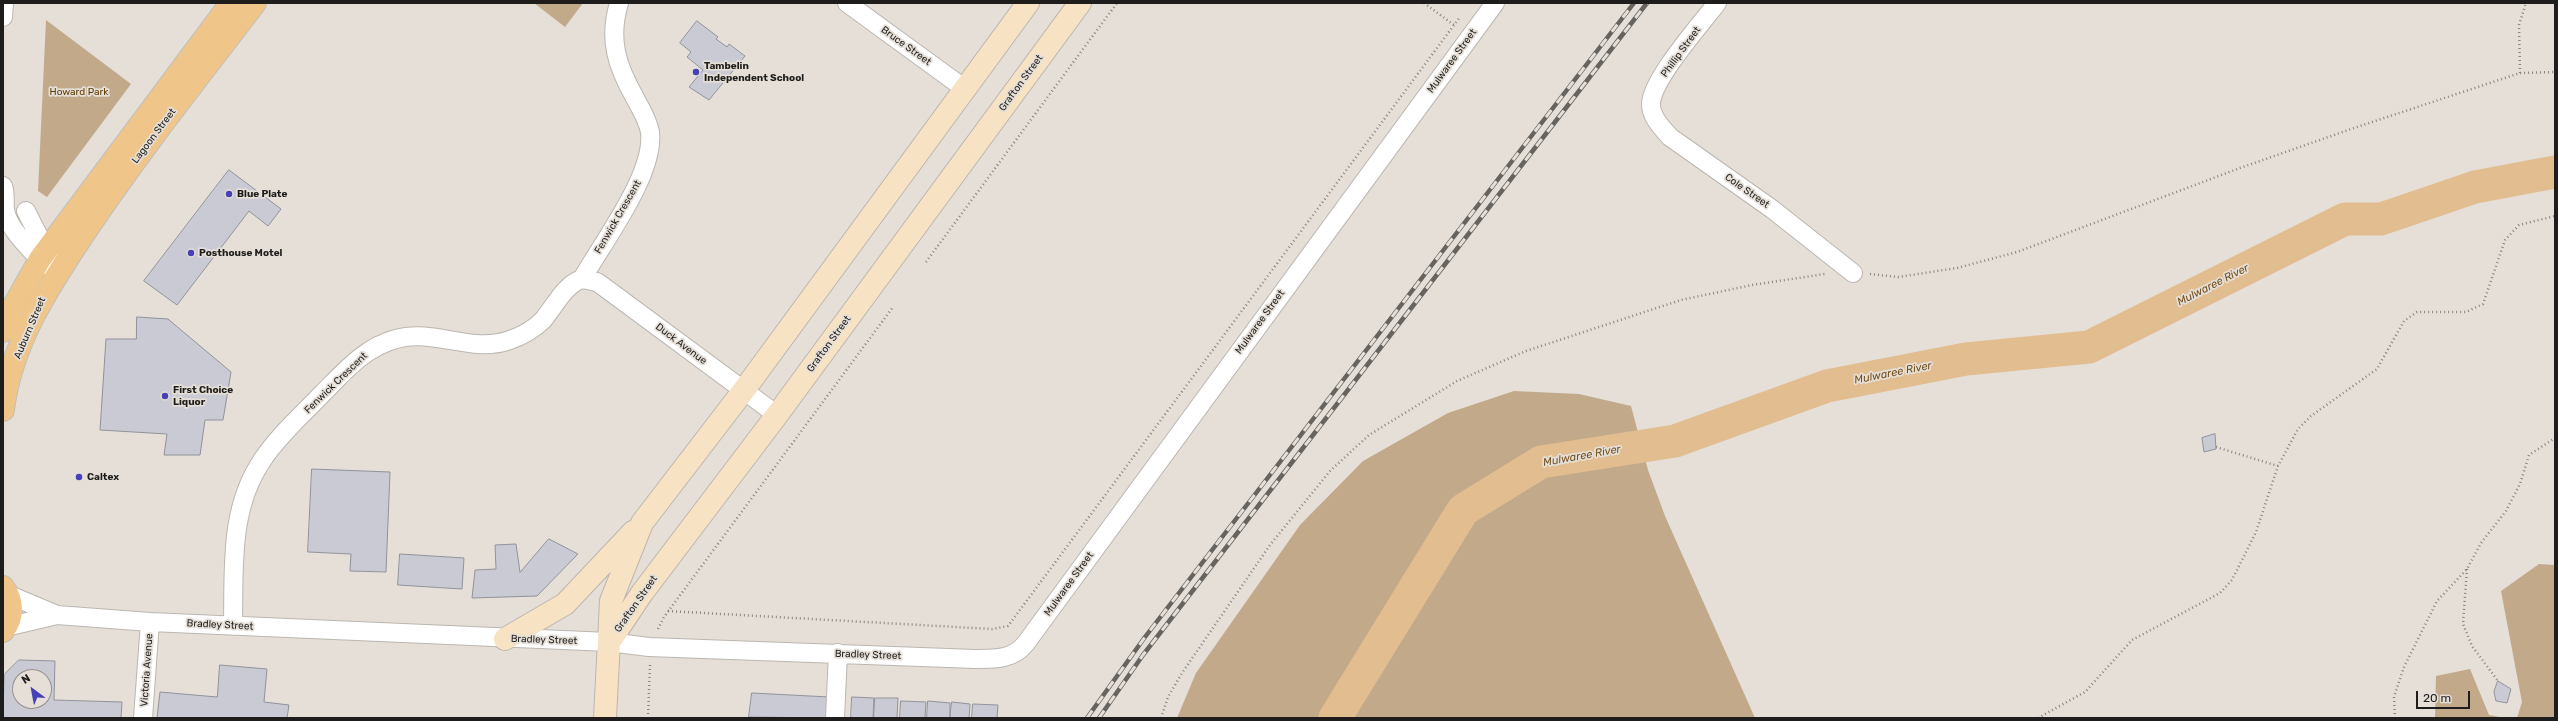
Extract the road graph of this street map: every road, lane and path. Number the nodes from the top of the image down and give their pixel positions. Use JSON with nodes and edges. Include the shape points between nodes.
{"nodes":[{"id":1,"x":4,"y":3,"type":"edge"},
{"id":2,"x":231,"y":3,"type":"edge"},
{"id":3,"x":255,"y":3,"type":"edge"},
{"id":4,"x":619,"y":3,"type":"edge"},
{"id":5,"x":847,"y":3,"type":"edge"},
{"id":6,"x":1028,"y":3,"type":"edge"},
{"id":7,"x":1080,"y":3,"type":"edge"},
{"id":8,"x":1117,"y":3,"type":"edge"},
{"id":9,"x":1424,"y":3,"type":"edge"},
{"id":10,"x":1717,"y":3,"type":"edge"},
{"id":11,"x":2526,"y":3,"type":"edge"},
{"id":12,"x":1491,"y":4,"type":"edge"},
{"id":13,"x":1462,"y":14,"type":"dead end"},
{"id":14,"x":3,"y":17,"type":"edge"},
{"id":15,"x":1454,"y":25,"type":"junction"},
{"id":16,"x":2555,"y":72,"type":"edge"},
{"id":17,"x":2520,"y":73,"type":"junction"},
{"id":18,"x":965,"y":89,"type":"junction"},
{"id":19,"x":1651,"y":103,"type":"joint"},
{"id":20,"x":5,"y":190,"type":"edge"},
{"id":21,"x":2555,"y":216,"type":"edge"},
{"id":22,"x":48,"y":248,"type":"junction"},
{"id":23,"x":926,"y":262,"type":"dead end"},
{"id":24,"x":57,"y":272,"type":"junction"},
{"id":25,"x":1854,"y":273,"type":"junction"},
{"id":26,"x":582,"y":279,"type":"junction"},
{"id":27,"x":893,"y":307,"type":"dead end"},
{"id":28,"x":3,"y":331,"type":"edge"},
{"id":29,"x":744,"y":390,"type":"junction"},
{"id":30,"x":3,"y":410,"type":"edge"},
{"id":31,"x":777,"y":415,"type":"junction"},
{"id":32,"x":2555,"y":438,"type":"edge"},
{"id":33,"x":2216,"y":447,"type":"dead end"},
{"id":34,"x":2278,"y":466,"type":"junction"},
{"id":35,"x":642,"y":523,"type":"junction"},
{"id":36,"x":2468,"y":569,"type":"junction"},
{"id":37,"x":5,"y":590,"type":"edge"},
{"id":38,"x":668,"y":612,"type":"junction"},
{"id":39,"x":57,"y":615,"type":"junction"},
{"id":40,"x":150,"y":622,"type":"junction"},
{"id":41,"x":233,"y":626,"type":"junction"},
{"id":42,"x":5,"y":629,"type":"edge"},
{"id":43,"x":505,"y":639,"type":"junction"},
{"id":44,"x":609,"y":642,"type":"junction"},
{"id":45,"x":1026,"y":643,"type":"joint"},
{"id":46,"x":649,"y":647,"type":"junction"},
{"id":47,"x":838,"y":654,"type":"junction"},
{"id":48,"x":2498,"y":681,"type":"dead end"},
{"id":49,"x":143,"y":718,"type":"edge"},
{"id":50,"x":605,"y":718,"type":"edge"},
{"id":51,"x":648,"y":718,"type":"edge"},
{"id":52,"x":835,"y":718,"type":"edge"},
{"id":53,"x":1161,"y":718,"type":"edge"},
{"id":54,"x":2038,"y":718,"type":"edge"},
{"id":55,"x":2395,"y":718,"type":"edge"}],
"edges":[{"from":1,"to":14,"type":"street"},
{"from":2,"to":22,"type":"main road","name":"Lagoon Street"},
{"from":3,"to":24,"type":"main road","name":"Lagoon Street","via":[[115,187]]},
{"from":4,"to":26,"type":"street","name":"Fenwick Crescent","via":[[614,37],[616,59],[644,114],[650,131],[650,149],[646,170]]},
{"from":5,"to":18,"type":"street","name":"Bruce Street"},
{"from":6,"to":18,"type":"street","name":"Grafton Street"},
{"from":7,"to":31,"type":"street","name":"Grafton Street"},
{"from":8,"to":23,"type":"path"},
{"from":9,"to":15,"type":"path"},
{"from":10,"to":19,"type":"street","name":"Phillip Street","via":[[1657,85]]},
{"from":11,"to":17,"type":"path","via":[[2519,25]]},
{"from":12,"to":45,"type":"street","name":"Mulwaree Street"},
{"from":13,"to":15,"type":"path"},
{"from":15,"to":38,"type":"path","via":[[1008,626],[992,629]]},
{"from":16,"to":17,"type":"path"},
{"from":17,"to":25,"type":"path","via":[[2294,148],[2017,252],[1957,268],[1898,277]]},
{"from":18,"to":29,"type":"street","name":"Grafton Street"},
{"from":19,"to":25,"type":"street","name":"Cole Street","via":[[1656,121],[1670,137],[1772,209]]},
{"from":20,"to":22,"type":"street","via":[[26,211]]},
{"from":20,"to":22,"type":"street","via":[[5,211],[21,238]]},
{"from":21,"to":34,"type":"path","via":[[2519,225],[2505,240],[2483,304],[2466,312],[2417,312],[2404,322],[2377,369],[2311,416],[2298,429]]},
{"from":22,"to":24,"type":"street"},
{"from":22,"to":28,"type":"main road","via":[[12,309]]},
{"from":24,"to":30,"type":"main road","name":"Auburn Street","via":[[21,343]]},
{"from":25,"to":53,"type":"path","via":[[1798,277],[1710,293],[1657,307],[1490,366],[1457,381],[1410,408],[1350,451],[1312,491],[1270,545],[1182,673],[1168,697]]},
{"from":26,"to":29,"type":"street","name":"Duck Avenue","via":[[597,282]]},
{"from":26,"to":41,"type":"street","name":"Fenwick Crescent","via":[[569,286],[543,320],[517,338],[488,346],[431,336],[397,338],[367,352],[332,384],[277,441],[257,467],[246,488],[236,535]]},
{"from":27,"to":38,"type":"path"},
{"from":29,"to":31,"type":"street","name":"Duck Avenue"},
{"from":29,"to":35,"type":"street","name":"Grafton Street"},
{"from":31,"to":44,"type":"street","name":"Grafton Street","via":[[642,592]]},
{"from":32,"to":36,"type":"path","via":[[2529,455],[2520,484],[2506,511],[2481,543]]},
{"from":33,"to":34,"type":"path"},
{"from":34,"to":54,"type":"path","via":[[2256,532],[2239,569],[2220,593],[2132,640],[2085,692]]},
{"from":35,"to":43,"type":"street","via":[[565,604]]},
{"from":35,"to":44,"type":"street","name":"Grafton Street","via":[[611,600]]},
{"from":36,"to":48,"type":"path","via":[[2462,624],[2472,646]]},
{"from":36,"to":55,"type":"path","via":[[2437,601],[2404,667],[2394,697]]},
{"from":37,"to":39,"type":"street","name":"Bradley Street"},
{"from":37,"to":42,"type":"main road","via":[[11,604]]},
{"from":38,"to":46,"type":"path"},
{"from":39,"to":40,"type":"street","name":"Bradley Street"},
{"from":39,"to":42,"type":"street","name":"Bradley Street"},
{"from":40,"to":41,"type":"street","name":"Bradley Street"},
{"from":40,"to":49,"type":"street","name":"Victoria Avenue"},
{"from":41,"to":43,"type":"street","name":"Bradley Street"},
{"from":43,"to":44,"type":"street","name":"Bradley Street"},
{"from":44,"to":46,"type":"street","name":"Bradley Street"},
{"from":44,"to":50,"type":"street"},
{"from":45,"to":47,"type":"street","name":"Bradley Street","via":[[1020,651],[998,659]]},
{"from":46,"to":47,"type":"street","name":"Bradley Street"},
{"from":46,"to":51,"type":"path"},
{"from":47,"to":52,"type":"street"}]}
